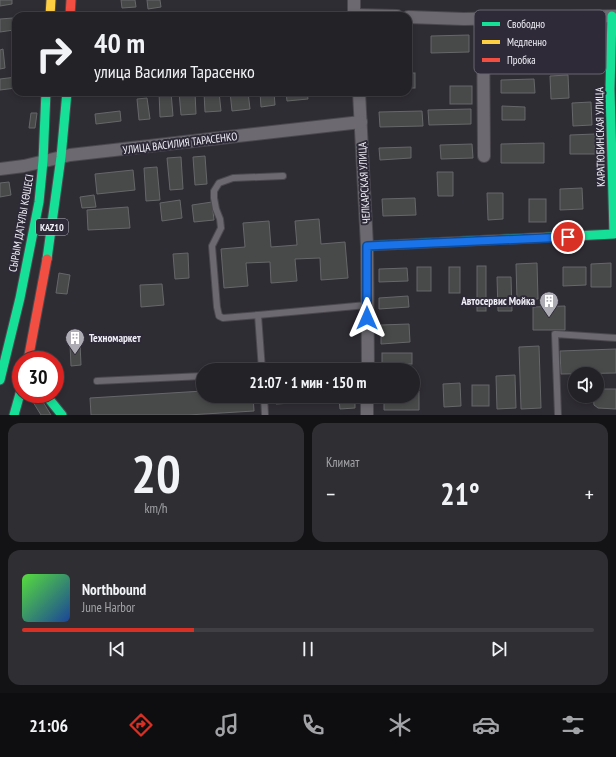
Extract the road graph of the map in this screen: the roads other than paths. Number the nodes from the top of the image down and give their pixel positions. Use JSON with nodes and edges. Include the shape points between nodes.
{"nodes":[{"id":1,"x":51,"y":0,"type":"edge"},
{"id":2,"x":71,"y":0,"type":"edge"},
{"id":3,"x":354,"y":0,"type":"edge"},
{"id":4,"x":50,"y":12,"type":"edge"},
{"id":5,"x":70,"y":12,"type":"edge"},
{"id":6,"x":354,"y":12,"type":"edge"},
{"id":7,"x":614,"y":16,"type":"edge"},
{"id":8,"x":412,"y":17,"type":"edge"},
{"id":9,"x":474,"y":19,"type":"edge"},
{"id":10,"x":483,"y":74,"type":"edge"},
{"id":11,"x":46,"y":96,"type":"edge"},
{"id":12,"x":67,"y":96,"type":"edge"},
{"id":13,"x":359,"y":96,"type":"edge"},
{"id":14,"x":361,"y":122,"type":"junction"},
{"id":15,"x":484,"y":156,"type":"dead end"},
{"id":16,"x":61,"y":157,"type":"junction"},
{"id":17,"x":43,"y":161,"type":"junction"},
{"id":18,"x":0,"y":168,"type":"edge"},
{"id":19,"x":284,"y":176,"type":"dead end"},
{"id":20,"x":615,"y":234,"type":"edge"},
{"id":21,"x":367,"y":246,"type":"junction"},
{"id":22,"x":367,"y":304,"type":"junction"},
{"id":23,"x":258,"y":315,"type":"junction"},
{"id":24,"x":616,"y":338,"type":"edge"},
{"id":25,"x":30,"y":351,"type":"edge"},
{"id":26,"x":261,"y":363,"type":"edge"},
{"id":27,"x":368,"y":363,"type":"edge"},
{"id":28,"x":196,"y":376,"type":"edge"},
{"id":29,"x":0,"y":380,"type":"edge"},
{"id":30,"x":97,"y":382,"type":"dead end"},
{"id":31,"x":17,"y":403,"type":"edge"},
{"id":32,"x":52,"y":403,"type":"edge"},
{"id":33,"x":264,"y":403,"type":"edge"},
{"id":34,"x":367,"y":403,"type":"edge"},
{"id":35,"x":14,"y":415,"type":"edge"},
{"id":36,"x":62,"y":415,"type":"edge"},
{"id":37,"x":265,"y":415,"type":"edge"},
{"id":38,"x":367,"y":415,"type":"edge"},
{"id":39,"x":558,"y":415,"type":"edge"}],
"edges":[{"from":1,"to":4,"type":"main road"},
{"from":2,"to":5,"type":"main road"},
{"from":3,"to":6,"type":"street"},
{"from":7,"to":20,"type":"main road","name":"КАРАТЮБИНСКАЯ УЛИЦА","via":[[610,89]]},
{"from":8,"to":9,"type":"street"},
{"from":10,"to":15,"type":"street"},
{"from":11,"to":17,"type":"main road","name":"СЫРЫМ ДАТҰЛЫ КӨШЕСІ","number":"KAZ10"},
{"from":12,"to":16,"type":"main road","number":"KAZ10"},
{"from":13,"to":14,"type":"street","name":"ЧЕЛКАРСКАЯ УЛИЦА"},
{"from":14,"to":16,"type":"street","name":"УЛИЦА ВАСИЛИЯ ТАРАСЕНКО"},
{"from":14,"to":21,"type":"street","name":"ЧЕЛКАРСКАЯ УЛИЦА"},
{"from":16,"to":17,"type":"street","name":"УЛИЦА ВАСИЛИЯ ТАРАСЕНКО"},
{"from":16,"to":25,"type":"main road","number":"KAZ10","via":[[49,246]]},
{"from":17,"to":18,"type":"street","name":"УЛИЦА ВАСИЛИЯ ТАРАСЕНКО"},
{"from":17,"to":29,"type":"main road","name":"СЫРЫМ ДАТҰЛЫ КӨШЕСІ","number":"KAZ10","via":[[39,202]]},
{"from":19,"to":23,"type":"lane","via":[[233,178],[219,183],[214,191],[221,228],[212,246],[219,316],[223,318]]},
{"from":20,"to":21,"type":"main road"},
{"from":21,"to":22,"type":"street","name":"ЧЕЛКАРСКАЯ УЛИЦА"},
{"from":22,"to":23,"type":"lane"},
{"from":22,"to":27,"type":"street","name":"ЧЕЛКАРСКАЯ УЛИЦА"},
{"from":23,"to":26,"type":"lane"},
{"from":24,"to":39,"type":"lane","via":[[555,334]]},
{"from":28,"to":30,"type":"lane"},
{"from":31,"to":35,"type":"main road"},
{"from":32,"to":36,"type":"main road"},
{"from":33,"to":37,"type":"lane"},
{"from":34,"to":38,"type":"street"}]}
